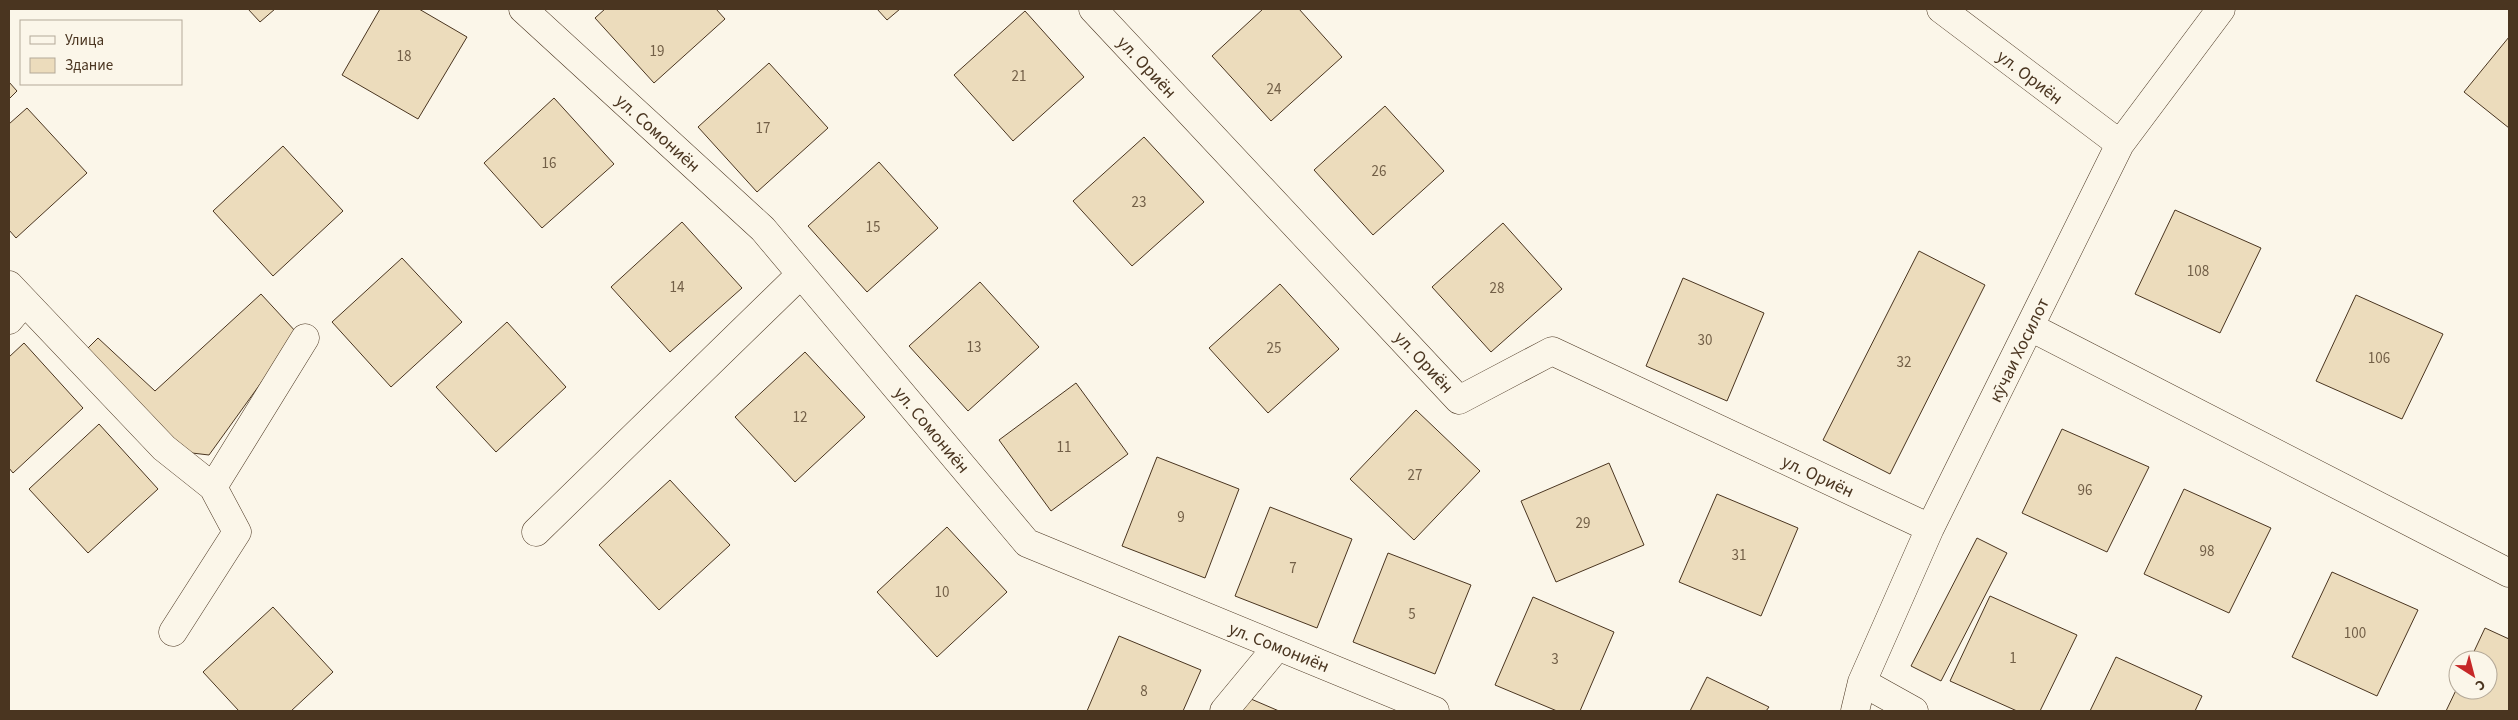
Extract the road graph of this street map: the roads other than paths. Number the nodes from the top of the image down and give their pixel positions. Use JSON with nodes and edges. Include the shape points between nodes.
{"nodes":[{"id":1,"x":523,"y":9,"type":"edge"},
{"id":2,"x":1093,"y":9,"type":"edge"},
{"id":3,"x":1941,"y":9,"type":"edge"},
{"id":4,"x":2221,"y":9,"type":"edge"},
{"id":5,"x":2120,"y":144,"type":"junction"},
{"id":6,"x":802,"y":274,"type":"junction"},
{"id":7,"x":14,"y":302,"type":"edge"},
{"id":8,"x":2030,"y":326,"type":"junction"},
{"id":9,"x":305,"y":338,"type":"dead end"},
{"id":10,"x":214,"y":487,"type":"junction"},
{"id":11,"x":1930,"y":528,"type":"junction"},
{"id":12,"x":536,"y":532,"type":"dead end"},
{"id":13,"x":2509,"y":573,"type":"edge"},
{"id":14,"x":173,"y":632,"type":"dead end"},
{"id":15,"x":1277,"y":646,"type":"junction"},
{"id":16,"x":1862,"y":682,"type":"junction"},
{"id":17,"x":1224,"y":711,"type":"edge"},
{"id":18,"x":1435,"y":711,"type":"edge"},
{"id":19,"x":1855,"y":711,"type":"edge"},
{"id":20,"x":1914,"y":711,"type":"edge"}],
"edges":[{"from":1,"to":6,"type":"street","name":"ул. Сомониён","via":[[763,229]]},
{"from":2,"to":11,"type":"street","name":"ул. Ориён","via":[[1459,400],[1552,351]]},
{"from":3,"to":5,"type":"street","name":"ул. Ориён"},
{"from":4,"to":5,"type":"street","name":"кӯчаи Хосилот"},
{"from":5,"to":8,"type":"street","name":"кӯчаи Хосилот"},
{"from":6,"to":12,"type":"street"},
{"from":6,"to":15,"type":"street","name":"ул. Сомониён","via":[[1027,543]]},
{"from":7,"to":10,"type":"street","via":[[164,448]]},
{"from":8,"to":11,"type":"street","name":"кӯчаи Хосилот"},
{"from":8,"to":13,"type":"street"},
{"from":9,"to":10,"type":"street"},
{"from":10,"to":14,"type":"street","via":[[237,532]]},
{"from":11,"to":16,"type":"street","name":"кӯчаи Хосилот"},
{"from":15,"to":17,"type":"street"},
{"from":15,"to":18,"type":"street","name":"ул. Сомониён"},
{"from":16,"to":19,"type":"street","name":"кӯчаи Хосилот"},
{"from":16,"to":20,"type":"street"}]}
